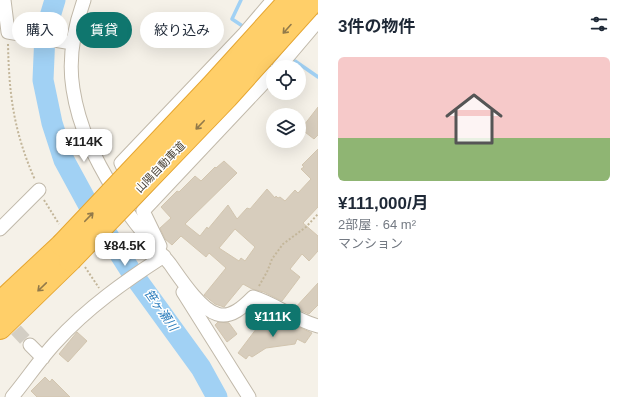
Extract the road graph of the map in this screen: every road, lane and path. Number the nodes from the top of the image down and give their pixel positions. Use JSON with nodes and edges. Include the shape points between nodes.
{"nodes":[{"id":1,"x":4,"y":0,"type":"edge"},
{"id":2,"x":84,"y":0,"type":"edge"},
{"id":3,"x":273,"y":0,"type":"edge"},
{"id":4,"x":290,"y":0,"type":"edge"},
{"id":5,"x":314,"y":0,"type":"edge"},
{"id":6,"x":318,"y":21,"type":"edge"},
{"id":7,"x":10,"y":32,"type":"joint"},
{"id":8,"x":68,"y":43,"type":"joint"},
{"id":9,"x":284,"y":60,"type":"edge"},
{"id":10,"x":266,"y":80,"type":"edge"},
{"id":11,"x":39,"y":190,"type":"junction"},
{"id":12,"x":143,"y":211,"type":"junction"},
{"id":13,"x":318,"y":214,"type":"edge"},
{"id":14,"x":0,"y":229,"type":"edge"},
{"id":15,"x":69,"y":249,"type":"junction"},
{"id":16,"x":160,"y":258,"type":"junction"},
{"id":17,"x":106,"y":296,"type":"junction"},
{"id":18,"x":253,"y":297,"type":"junction"},
{"id":19,"x":0,"y":303,"type":"edge"},
{"id":20,"x":318,"y":326,"type":"edge"},
{"id":21,"x":0,"y":328,"type":"edge"},
{"id":22,"x":30,"y":345,"type":"tunnel mouth"},
{"id":23,"x":43,"y":358,"type":"junction"},
{"id":24,"x":12,"y":397,"type":"edge"},
{"id":25,"x":249,"y":397,"type":"edge"}],
"edges":[{"from":1,"to":7,"type":"street"},
{"from":2,"to":8,"type":"street"},
{"from":3,"to":12,"type":"street","via":[[121,163]]},
{"from":15,"to":4,"type":"highway","name":"山陽自動車道","one_way":true,"bridge":true},
{"from":5,"to":15,"type":"highway","name":"山陽自動車道","one_way":true,"bridge":true,"via":[[227,97]]},
{"from":6,"to":9,"type":"street"},
{"from":7,"to":11,"type":"path","via":[[8,77],[12,109],[20,141]]},
{"from":8,"to":16,"type":"street","via":[[73,89],[84,132],[130,216]]},
{"from":10,"to":12,"type":"street"},
{"from":11,"to":14,"type":"street"},
{"from":11,"to":15,"type":"path"},
{"from":12,"to":16,"type":"street","via":[[157,239]]},
{"from":13,"to":18,"type":"path","via":[[306,227],[283,244],[272,259]]},
{"from":15,"to":17,"type":"path"},
{"from":15,"to":19,"type":"highway","name":"山陽自動車道"},
{"from":15,"to":21,"type":"highway","name":"山陽自動車道","one_way":true},
{"from":16,"to":17,"type":"street"},
{"from":16,"to":18,"type":"street","via":[[193,296],[217,314],[234,312]]},
{"from":16,"to":25,"type":"street"},
{"from":17,"to":23,"type":"street","via":[[56,342]]},
{"from":18,"to":20,"type":"street","via":[[267,301],[291,315]]},
{"from":22,"to":23,"type":"street"},
{"from":23,"to":24,"type":"street"}]}
